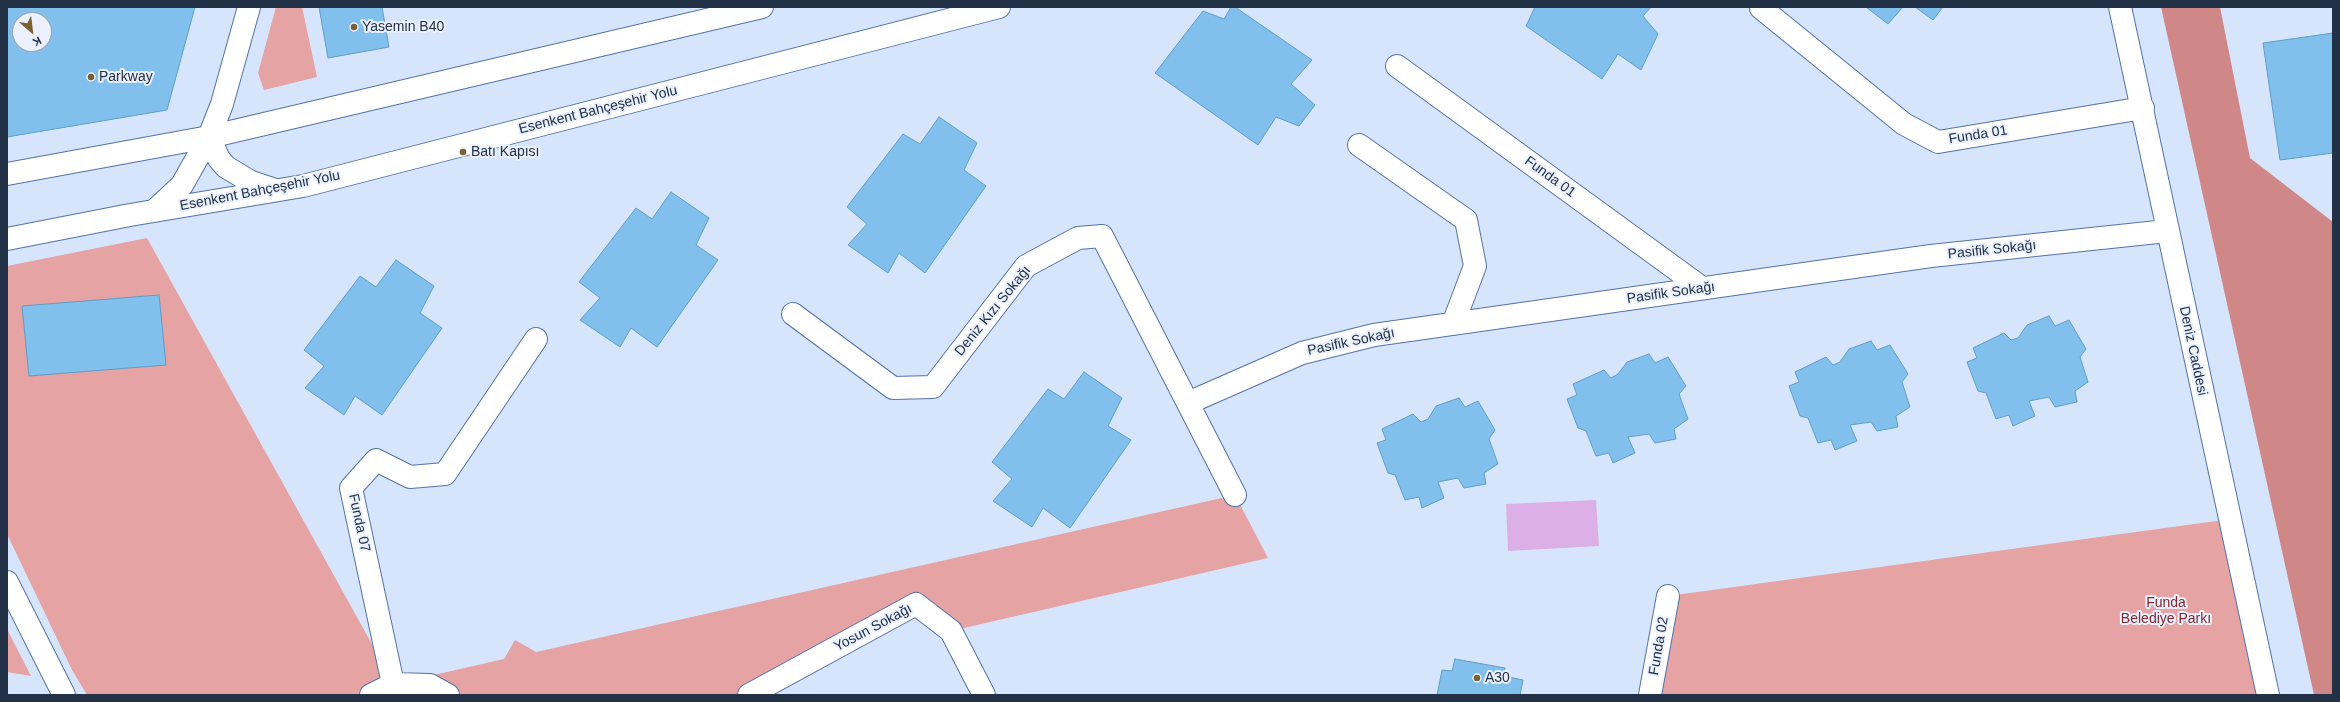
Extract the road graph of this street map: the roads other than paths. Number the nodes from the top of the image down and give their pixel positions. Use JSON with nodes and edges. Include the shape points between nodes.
{"nodes":[{"id":1,"x":249,"y":7,"type":"edge"},
{"id":2,"x":762,"y":7,"type":"edge"},
{"id":3,"x":999,"y":7,"type":"edge"},
{"id":4,"x":2120,"y":7,"type":"edge"},
{"id":5,"x":1761,"y":8,"type":"dead end"},
{"id":6,"x":1397,"y":66,"type":"dead end"},
{"id":7,"x":2143,"y":108,"type":"junction"},
{"id":8,"x":209,"y":137,"type":"junction"},
{"id":9,"x":1359,"y":145,"type":"dead end"},
{"id":10,"x":7,"y":174,"type":"edge"},
{"id":11,"x":275,"y":191,"type":"junction"},
{"id":12,"x":154,"y":211,"type":"junction"},
{"id":13,"x":2167,"y":231,"type":"junction"},
{"id":14,"x":7,"y":239,"type":"edge"},
{"id":15,"x":1702,"y":288,"type":"junction"},
{"id":16,"x":793,"y":314,"type":"dead end"},
{"id":17,"x":1453,"y":324,"type":"junction"},
{"id":18,"x":536,"y":339,"type":"dead end"},
{"id":19,"x":1188,"y":403,"type":"junction"},
{"id":20,"x":1235,"y":495,"type":"dead end"},
{"id":21,"x":7,"y":582,"type":"edge"},
{"id":22,"x":1668,"y":596,"type":"dead end"},
{"id":23,"x":394,"y":684,"type":"junction"},
{"id":24,"x":64,"y":695,"type":"edge"},
{"id":25,"x":370,"y":695,"type":"edge"},
{"id":26,"x":448,"y":695,"type":"edge"},
{"id":27,"x":748,"y":695,"type":"edge"},
{"id":28,"x":984,"y":695,"type":"edge"},
{"id":29,"x":1650,"y":695,"type":"edge"},
{"id":30,"x":2268,"y":695,"type":"edge"}],
"edges":[{"from":1,"to":8,"type":"street","via":[[222,104]]},
{"from":2,"to":8,"type":"street"},
{"from":3,"to":11,"type":"street","name":"Esenkent Bahçeşehir Yolu","via":[[303,186]]},
{"from":4,"to":7,"type":"street","name":"Deniz Caddesi"},
{"from":5,"to":7,"type":"street","name":"Funda 01","via":[[1904,124],[1938,142]]},
{"from":6,"to":15,"type":"street","name":"Funda 01"},
{"from":7,"to":13,"type":"street","name":"Deniz Caddesi"},
{"from":8,"to":10,"type":"street"},
{"from":8,"to":11,"type":"street","via":[[219,159],[226,167],[251,182]]},
{"from":8,"to":12,"type":"street","via":[[182,185]]},
{"from":9,"to":17,"type":"street","via":[[1466,220],[1475,266]]},
{"from":11,"to":12,"type":"street","name":"Esenkent Bahçeşehir Yolu"},
{"from":12,"to":14,"type":"street","name":"Esenkent Bahçeşehir Yolu"},
{"from":13,"to":15,"type":"street","name":"Pasifik Sokağı","via":[[1931,256]]},
{"from":13,"to":30,"type":"street","name":"Deniz Caddesi"},
{"from":15,"to":17,"type":"street","name":"Pasifik Sokağı"},
{"from":16,"to":19,"type":"street","name":"Deniz Kızı Sokağı","via":[[893,388],[933,387],[1026,266],[1078,238],[1102,236]]},
{"from":17,"to":19,"type":"street","name":"Pasifik Sokağı","via":[[1374,335],[1302,353]]},
{"from":18,"to":23,"type":"street","name":"Funda 07","via":[[445,474],[410,477],[376,460],[351,488]]},
{"from":19,"to":20,"type":"street","name":"Deniz Kızı Sokağı"},
{"from":21,"to":24,"type":"street"},
{"from":22,"to":29,"type":"street","name":"Funda 02"},
{"from":23,"to":25,"type":"street"},
{"from":23,"to":26,"type":"street","via":[[430,685]]},
{"from":27,"to":28,"type":"street","name":"Yosun Sokağı","via":[[916,604],[951,631]]}]}
